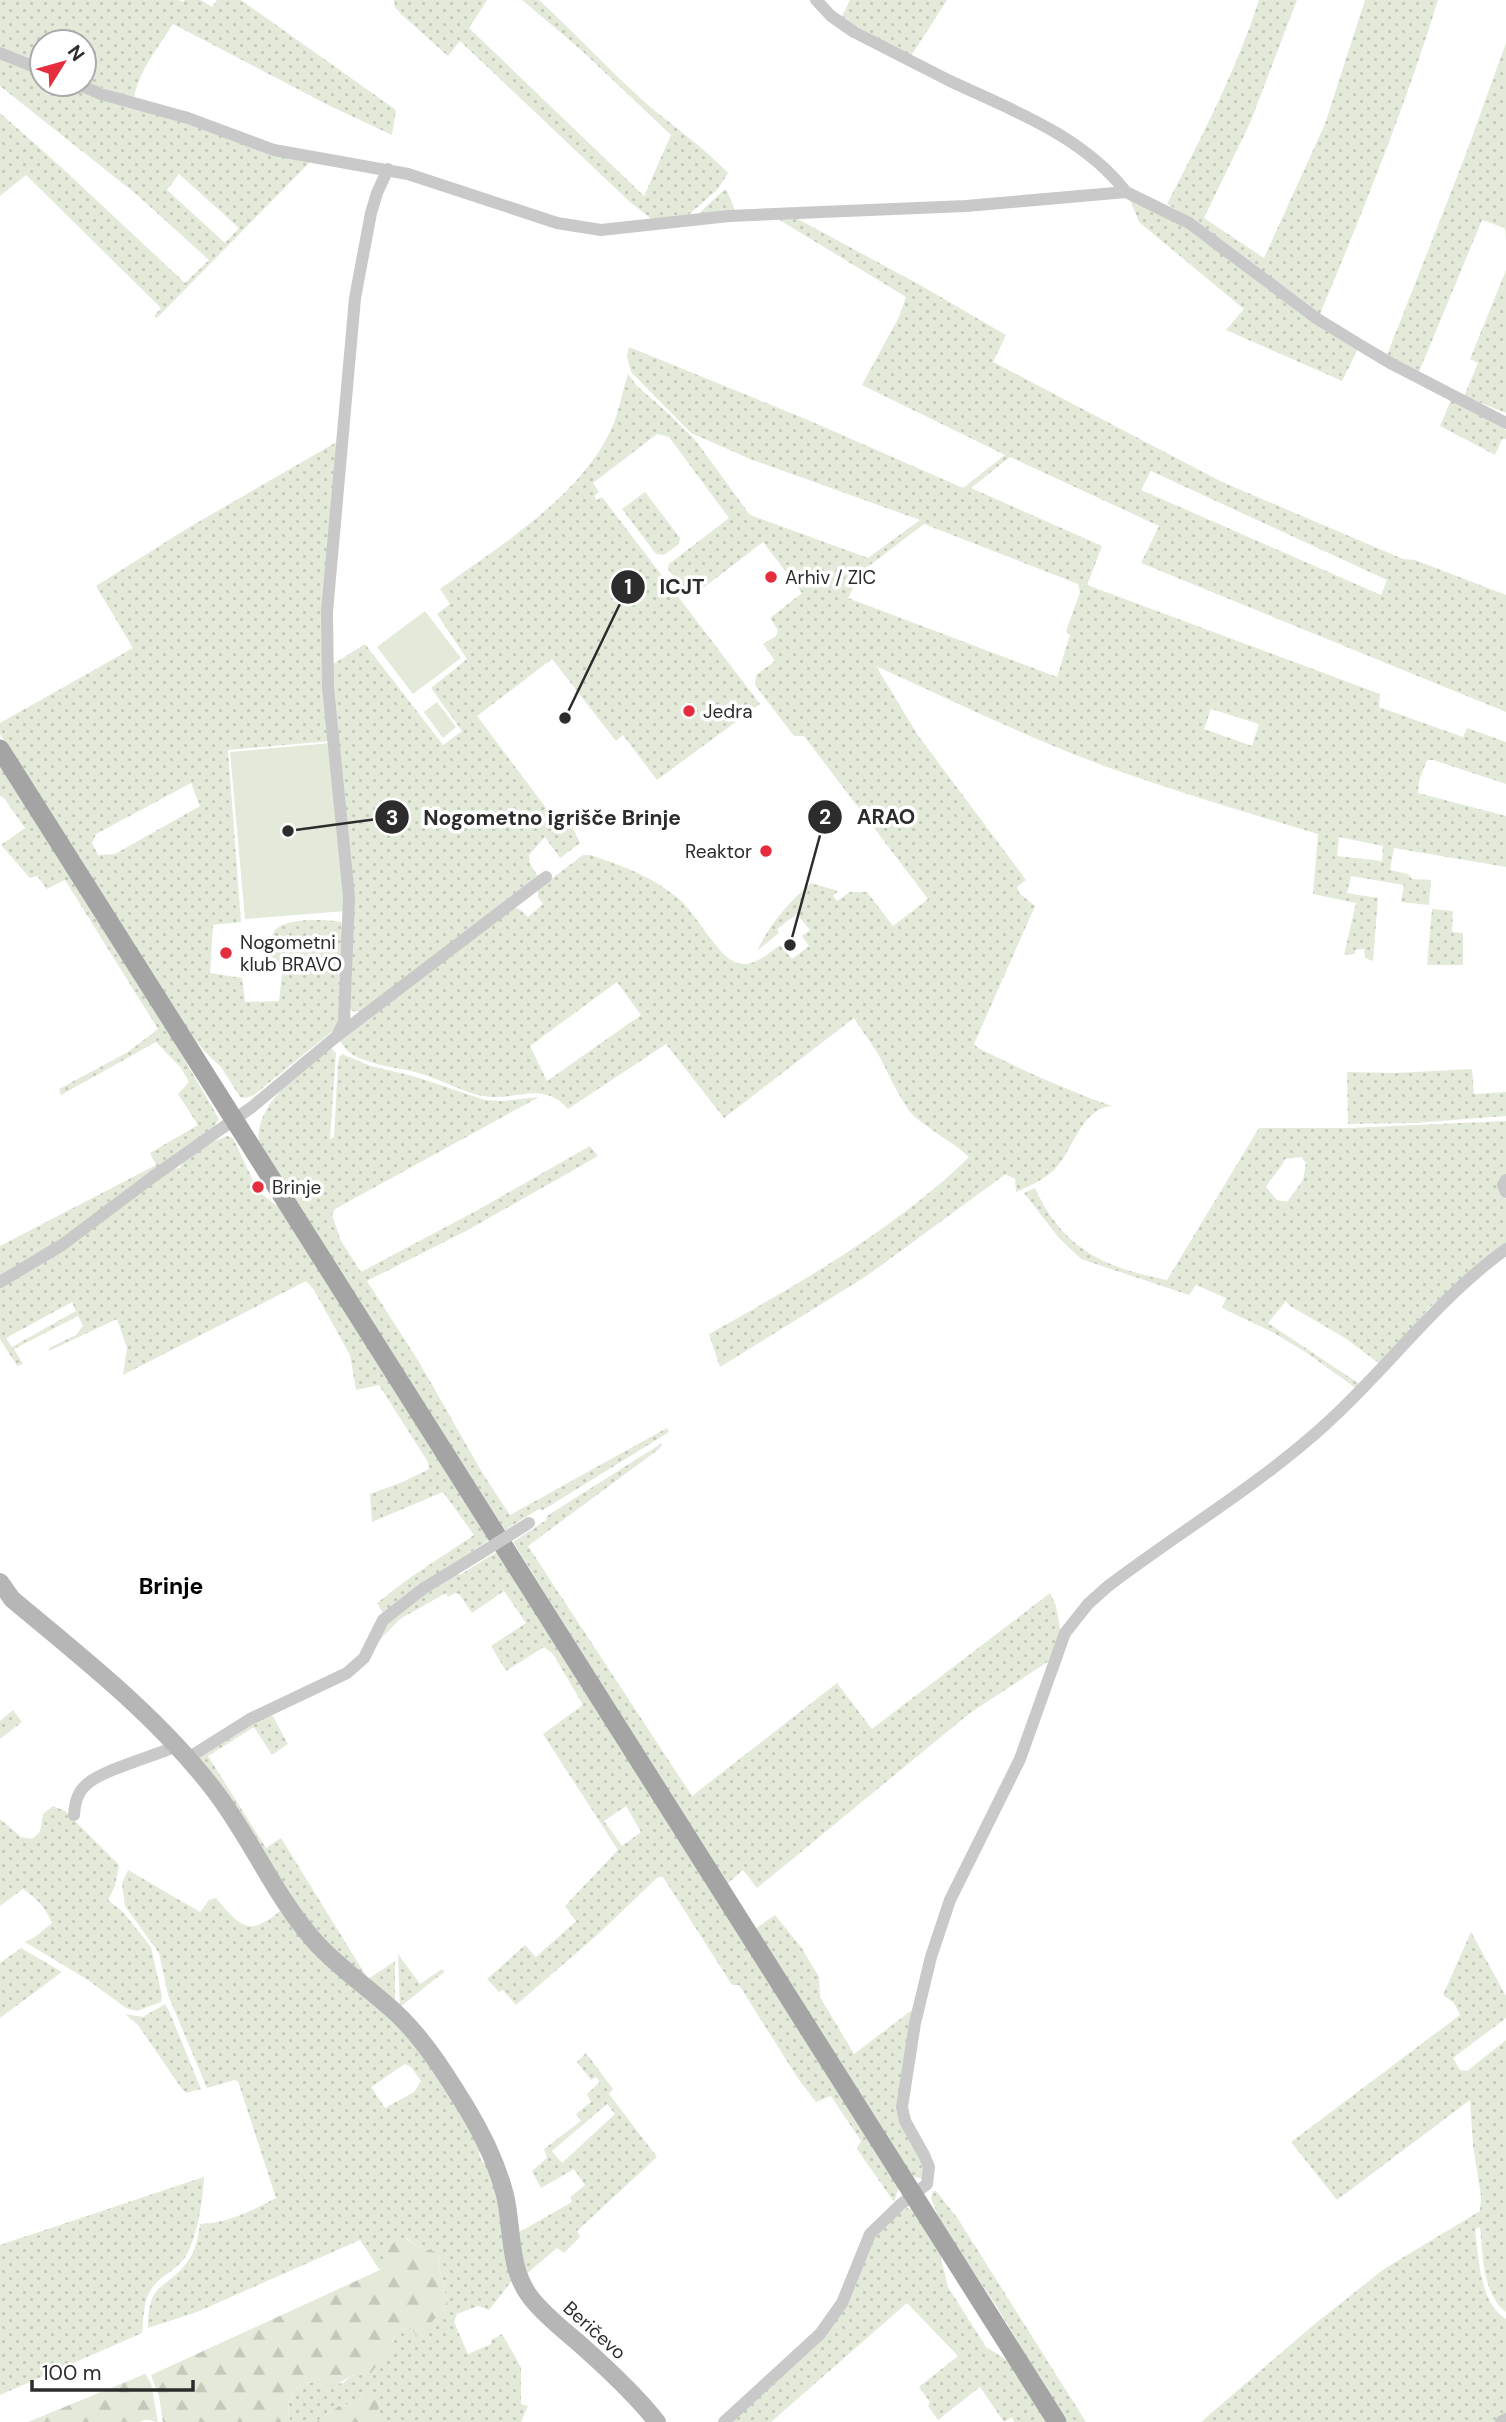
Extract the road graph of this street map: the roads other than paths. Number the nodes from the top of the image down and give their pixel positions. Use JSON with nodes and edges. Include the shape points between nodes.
{"nodes":[{"id":1,"x":816,"y":0,"type":"edge"},
{"id":2,"x":0,"y":53,"type":"edge"},
{"id":3,"x":28,"y":64,"type":"edge"},
{"id":4,"x":98,"y":92,"type":"edge"},
{"id":5,"x":388,"y":169,"type":"junction"},
{"id":6,"x":1126,"y":192,"type":"junction"},
{"id":7,"x":1506,"y":423,"type":"edge"},
{"id":8,"x":0,"y":750,"type":"edge"},
{"id":9,"x":546,"y":877,"type":"dead end"},
{"id":10,"x":337,"y":1035,"type":"junction"},
{"id":11,"x":235,"y":1120,"type":"junction"},
{"id":12,"x":1506,"y":1180,"type":"edge"},
{"id":13,"x":1506,"y":1192,"type":"edge"},
{"id":14,"x":1506,"y":1249,"type":"edge"},
{"id":15,"x":0,"y":1282,"type":"edge"},
{"id":16,"x":529,"y":1523,"type":"dead end"},
{"id":17,"x":0,"y":1582,"type":"edge"},
{"id":18,"x":183,"y":1752,"type":"junction"},
{"id":19,"x":74,"y":1815,"type":"dead end"},
{"id":20,"x":914,"y":2196,"type":"junction"},
{"id":21,"x":1506,"y":2419,"type":"edge"},
{"id":22,"x":657,"y":2422,"type":"edge"},
{"id":23,"x":724,"y":2422,"type":"edge"},
{"id":24,"x":1057,"y":2422,"type":"edge"},
{"id":25,"x":1501,"y":2422,"type":"edge"}],
"edges":[{"from":1,"to":6,"type":"street","via":[[854,32],[1067,139],[1114,176]]},
{"from":2,"to":3,"type":"street"},
{"from":4,"to":5,"type":"street","via":[[188,118],[274,150]]},
{"from":5,"to":6,"type":"street","via":[[557,223],[601,230],[729,216],[966,206]]},
{"from":5,"to":10,"type":"street","via":[[371,213],[355,299],[327,612],[328,687],[349,897],[344,1022]]},
{"from":6,"to":7,"type":"street","via":[[1189,223],[1360,345]]},
{"from":8,"to":11,"type":"main road"},
{"from":9,"to":10,"type":"street"},
{"from":10,"to":11,"type":"street"},
{"from":11,"to":15,"type":"street","via":[[62,1245]]},
{"from":11,"to":20,"type":"main road"},
{"from":12,"to":13,"type":"street"},
{"from":14,"to":20,"type":"street","via":[[1451,1294],[1318,1431],[1251,1486],[1107,1587],[1065,1633],[1020,1759],[950,1900],[931,1957],[903,2092],[905,2121],[929,2167],[927,2184]]},
{"from":16,"to":18,"type":"street","bridge":true,"via":[[424,1588],[383,1620],[364,1658],[347,1673]]},
{"from":17,"to":18,"type":"street","name":"Beričevo","via":[[12,1599],[113,1684]]},
{"from":18,"to":19,"type":"street","via":[[97,1776],[75,1800]]},
{"from":18,"to":22,"type":"street","name":"Beričevo","via":[[237,1821],[285,1901],[319,1945],[419,2038],[466,2108],[498,2171],[515,2263],[531,2298]]},
{"from":20,"to":23,"type":"street","via":[[870,2234],[842,2303],[820,2334]]},
{"from":20,"to":24,"type":"main road"},
{"from":21,"to":25,"type":"street"}]}
